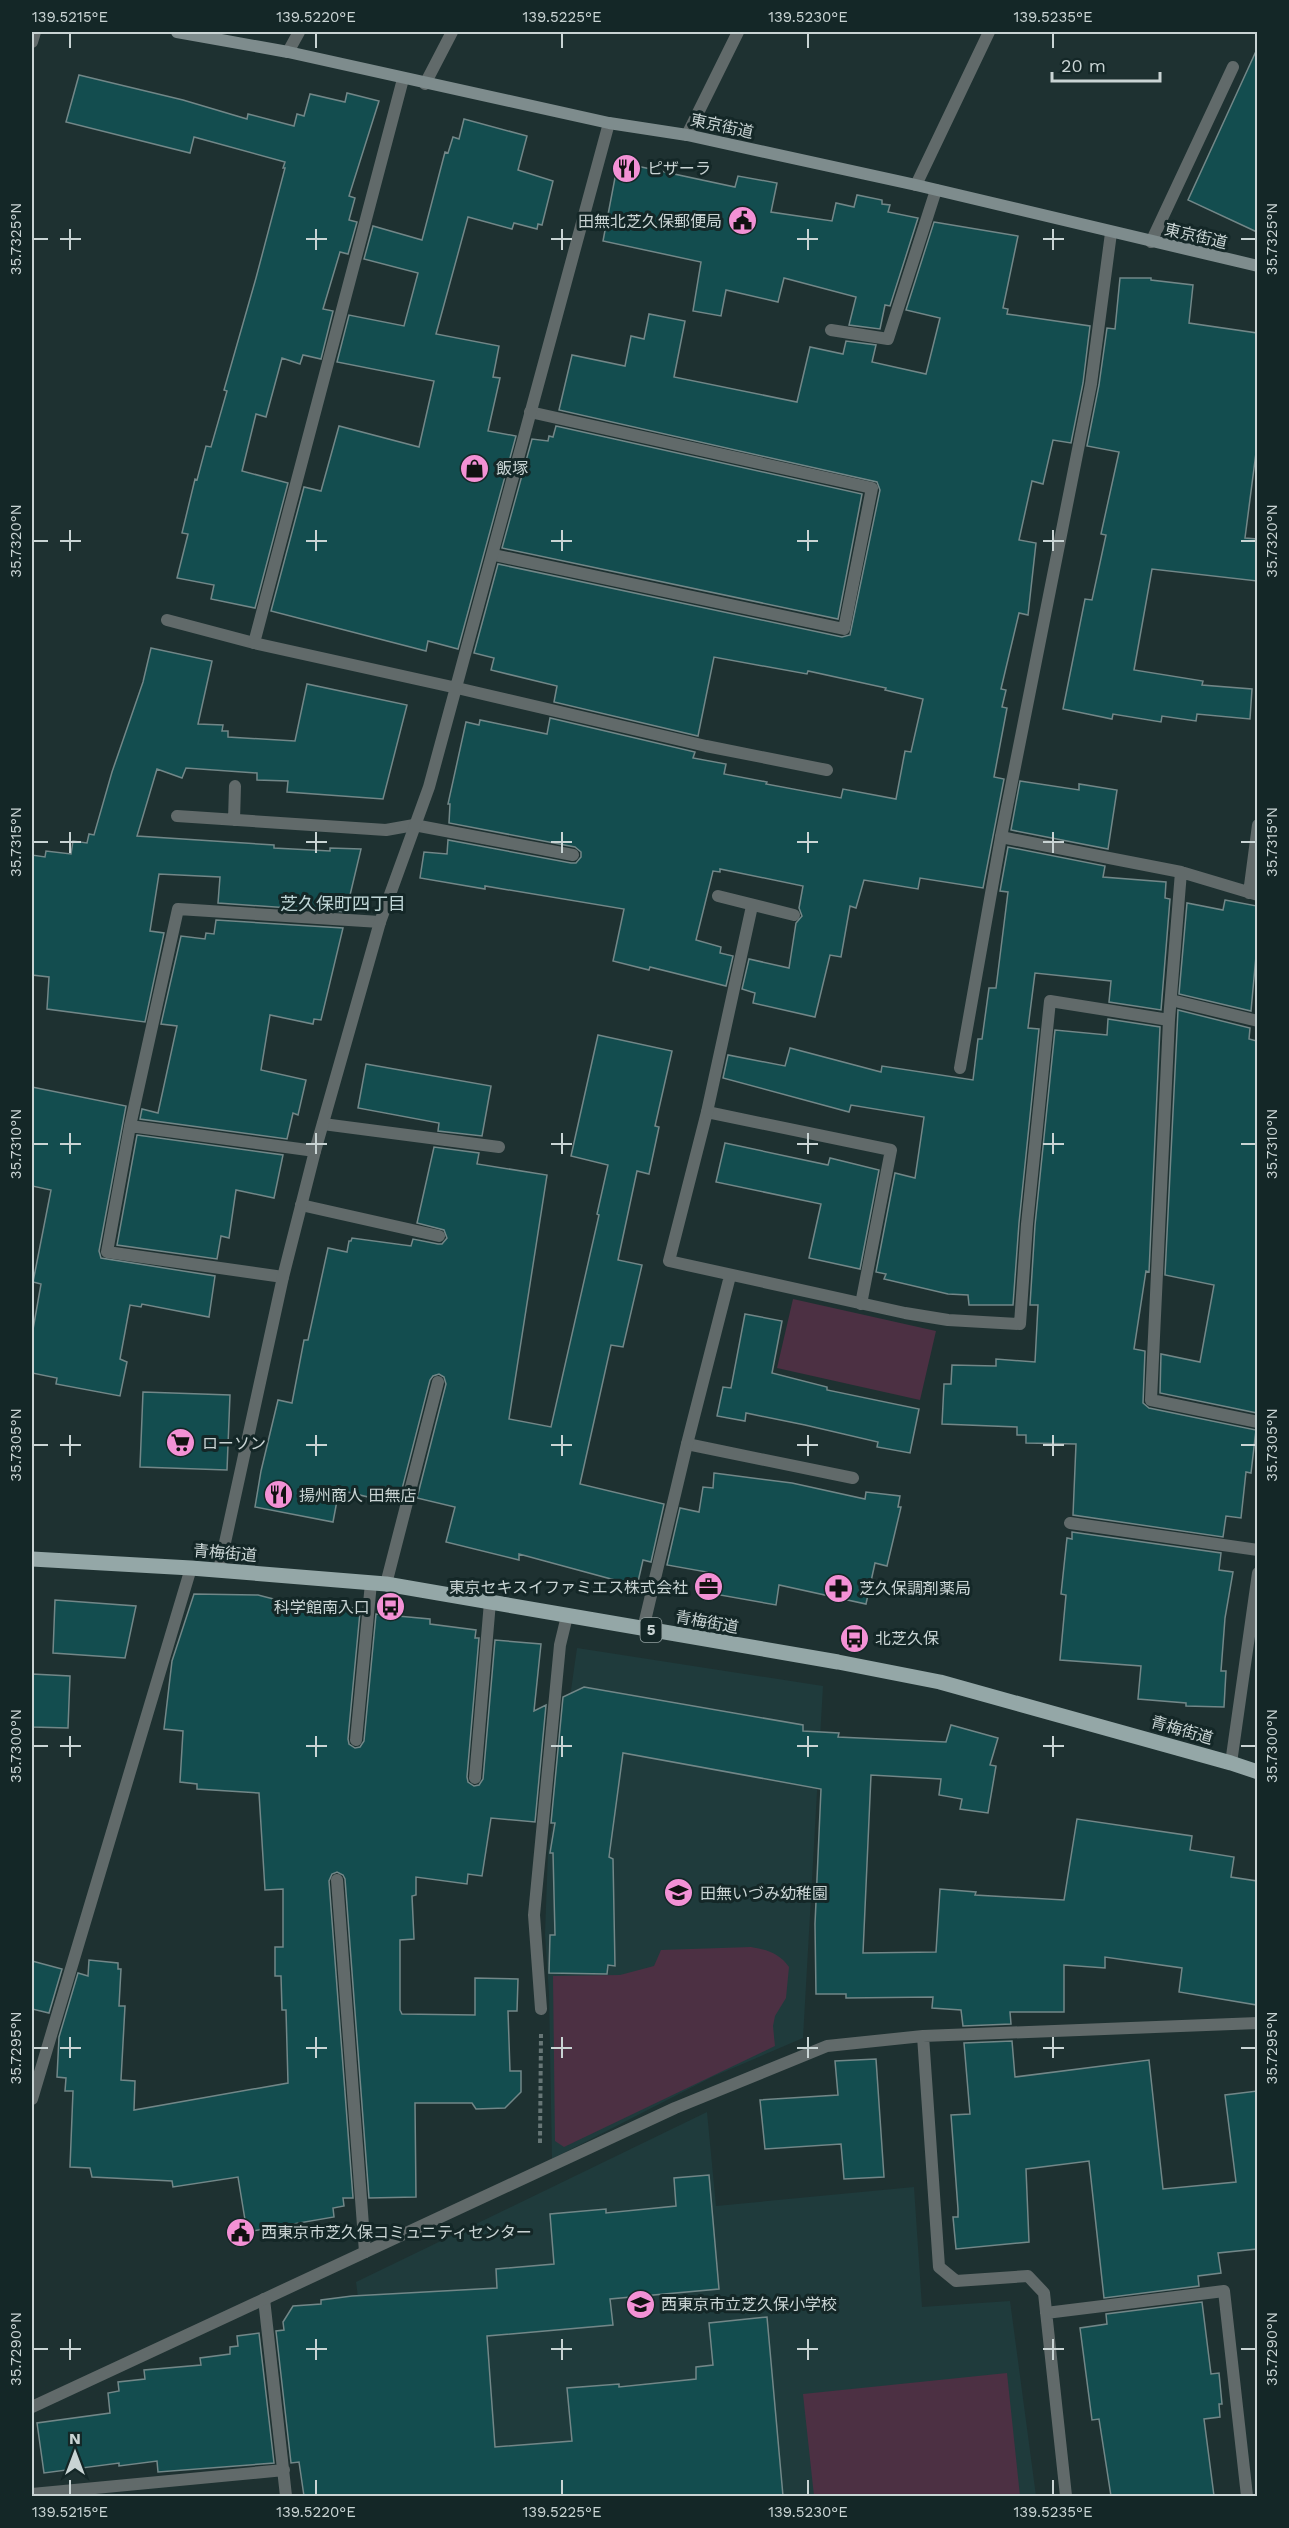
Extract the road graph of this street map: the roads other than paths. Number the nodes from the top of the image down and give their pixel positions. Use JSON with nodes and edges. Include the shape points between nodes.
{"nodes":[{"id":1,"x":35,"y":32,"type":"edge"},
{"id":2,"x":177,"y":32,"type":"edge"},
{"id":3,"x":299,"y":32,"type":"edge"},
{"id":4,"x":452,"y":32,"type":"edge"},
{"id":5,"x":738,"y":32,"type":"edge"},
{"id":6,"x":989,"y":32,"type":"edge"},
{"id":7,"x":32,"y":42,"type":"edge"},
{"id":8,"x":288,"y":52,"type":"junction"},
{"id":9,"x":1233,"y":67,"type":"dead end"},
{"id":10,"x":403,"y":79,"type":"junction"},
{"id":11,"x":425,"y":84,"type":"junction"},
{"id":12,"x":609,"y":123,"type":"junction"},
{"id":13,"x":687,"y":135,"type":"junction"},
{"id":14,"x":916,"y":185,"type":"junction"},
{"id":15,"x":936,"y":190,"type":"junction"},
{"id":16,"x":1111,"y":233,"type":"junction"},
{"id":17,"x":1151,"y":242,"type":"junction"},
{"id":18,"x":1257,"y":267,"type":"edge"},
{"id":19,"x":831,"y":330,"type":"dead end"},
{"id":20,"x":530,"y":412,"type":"junction"},
{"id":21,"x":494,"y":555,"type":"junction"},
{"id":22,"x":167,"y":620,"type":"dead end"},
{"id":23,"x":254,"y":643,"type":"junction"},
{"id":24,"x":457,"y":688,"type":"junction"},
{"id":25,"x":827,"y":771,"type":"dead end"},
{"id":26,"x":235,"y":786,"type":"dead end"},
{"id":27,"x":177,"y":816,"type":"dead end"},
{"id":28,"x":234,"y":820,"type":"junction"},
{"id":29,"x":414,"y":825,"type":"junction"},
{"id":30,"x":1257,"y":825,"type":"edge"},
{"id":31,"x":1001,"y":837,"type":"junction"},
{"id":32,"x":573,"y":855,"type":"dead end"},
{"id":33,"x":1181,"y":872,"type":"junction"},
{"id":34,"x":1253,"y":894,"type":"edge"},
{"id":35,"x":718,"y":897,"type":"dead end"},
{"id":36,"x":752,"y":906,"type":"junction"},
{"id":37,"x":794,"y":915,"type":"dead end"},
{"id":38,"x":380,"y":922,"type":"junction"},
{"id":39,"x":1171,"y":1000,"type":"junction"},
{"id":40,"x":1169,"y":1020,"type":"junction"},
{"id":41,"x":1257,"y":1021,"type":"edge"},
{"id":42,"x":960,"y":1068,"type":"dead end"},
{"id":43,"x":707,"y":1112,"type":"junction"},
{"id":44,"x":323,"y":1124,"type":"junction"},
{"id":45,"x":130,"y":1126,"type":"junction"},
{"id":46,"x":499,"y":1147,"type":"dead end"},
{"id":47,"x":315,"y":1151,"type":"junction"},
{"id":48,"x":301,"y":1205,"type":"junction"},
{"id":49,"x":439,"y":1236,"type":"dead end"},
{"id":50,"x":730,"y":1276,"type":"junction"},
{"id":51,"x":283,"y":1277,"type":"junction"},
{"id":52,"x":861,"y":1304,"type":"junction"},
{"id":53,"x":438,"y":1382,"type":"dead end"},
{"id":54,"x":1257,"y":1422,"type":"edge"},
{"id":55,"x":687,"y":1444,"type":"junction"},
{"id":56,"x":853,"y":1478,"type":"dead end"},
{"id":57,"x":1070,"y":1523,"type":"dead end"},
{"id":58,"x":1257,"y":1550,"type":"edge"},
{"id":59,"x":32,"y":1559,"type":"edge"},
{"id":60,"x":191,"y":1568,"type":"junction"},
{"id":61,"x":219,"y":1570,"type":"junction"},
{"id":62,"x":1257,"y":1573,"type":"edge"},
{"id":63,"x":379,"y":1584,"type":"junction"},
{"id":64,"x":490,"y":1602,"type":"junction"},
{"id":65,"x":1255,"y":1608,"type":"edge"},
{"id":66,"x":567,"y":1616,"type":"junction"},
{"id":67,"x":644,"y":1629,"type":"junction"},
{"id":68,"x":356,"y":1740,"type":"dead end"},
{"id":69,"x":1231,"y":1763,"type":"junction"},
{"id":70,"x":1257,"y":1772,"type":"edge"},
{"id":71,"x":475,"y":1778,"type":"dead end"},
{"id":72,"x":337,"y":1880,"type":"dead end"},
{"id":73,"x":541,"y":2009,"type":"road end"},
{"id":74,"x":1257,"y":2023,"type":"edge"},
{"id":75,"x":923,"y":2036,"type":"junction"},
{"id":76,"x":32,"y":2099,"type":"edge"},
{"id":77,"x":365,"y":2252,"type":"junction"},
{"id":78,"x":264,"y":2299,"type":"junction"},
{"id":79,"x":1046,"y":2313,"type":"junction"},
{"id":80,"x":32,"y":2407,"type":"edge"},
{"id":81,"x":284,"y":2470,"type":"junction"},
{"id":82,"x":32,"y":2494,"type":"edge"},
{"id":83,"x":286,"y":2496,"type":"edge"},
{"id":84,"x":1066,"y":2496,"type":"edge"},
{"id":85,"x":1247,"y":2496,"type":"edge"}],
"edges":[{"from":1,"to":7,"type":"street"},
{"from":2,"to":8,"type":"street","name":"東京街道"},
{"from":3,"to":8,"type":"street"},
{"from":4,"to":11,"type":"street"},
{"from":5,"to":13,"type":"street"},
{"from":6,"to":14,"type":"street"},
{"from":8,"to":10,"type":"street","name":"東京街道"},
{"from":9,"to":17,"type":"street"},
{"from":10,"to":11,"type":"street","name":"東京街道"},
{"from":10,"to":23,"type":"street"},
{"from":11,"to":12,"type":"street","name":"東京街道"},
{"from":12,"to":13,"type":"street","name":"東京街道"},
{"from":12,"to":20,"type":"street"},
{"from":13,"to":14,"type":"street","name":"東京街道"},
{"from":14,"to":15,"type":"street","name":"東京街道"},
{"from":15,"to":16,"type":"street","name":"東京街道"},
{"from":15,"to":19,"type":"street","via":[[888,339]]},
{"from":16,"to":17,"type":"street","name":"東京街道"},
{"from":16,"to":31,"type":"street","via":[[1091,384]]},
{"from":17,"to":18,"type":"street","name":"東京街道"},
{"from":20,"to":21,"type":"street"},
{"from":20,"to":21,"type":"street","via":[[872,488],[844,629]]},
{"from":21,"to":24,"type":"street"},
{"from":22,"to":23,"type":"street"},
{"from":23,"to":24,"type":"street"},
{"from":24,"to":25,"type":"street"},
{"from":24,"to":29,"type":"street"},
{"from":26,"to":28,"type":"street"},
{"from":27,"to":28,"type":"street"},
{"from":28,"to":29,"type":"street","via":[[386,830]]},
{"from":29,"to":32,"type":"street"},
{"from":29,"to":38,"type":"street"},
{"from":30,"to":34,"type":"street"},
{"from":31,"to":33,"type":"street"},
{"from":31,"to":42,"type":"street"},
{"from":33,"to":34,"type":"street"},
{"from":33,"to":39,"type":"street"},
{"from":35,"to":36,"type":"street"},
{"from":36,"to":37,"type":"street"},
{"from":36,"to":43,"type":"street"},
{"from":38,"to":44,"type":"street"},
{"from":38,"to":45,"type":"street","via":[[178,909]]},
{"from":39,"to":40,"type":"street"},
{"from":39,"to":41,"type":"street"},
{"from":40,"to":52,"type":"street","via":[[1050,1001],[1020,1324],[948,1320]]},
{"from":40,"to":54,"type":"street","via":[[1151,1400]]},
{"from":43,"to":50,"type":"street","via":[[669,1261]]},
{"from":43,"to":52,"type":"street","via":[[891,1150]]},
{"from":44,"to":46,"type":"street"},
{"from":44,"to":47,"type":"street"},
{"from":45,"to":47,"type":"street"},
{"from":45,"to":51,"type":"street","via":[[107,1252]]},
{"from":47,"to":48,"type":"street"},
{"from":48,"to":49,"type":"street"},
{"from":48,"to":51,"type":"street"},
{"from":50,"to":52,"type":"street"},
{"from":50,"to":55,"type":"street"},
{"from":51,"to":61,"type":"street"},
{"from":53,"to":63,"type":"street"},
{"from":55,"to":56,"type":"street"},
{"from":55,"to":67,"type":"street"},
{"from":57,"to":58,"type":"street"},
{"from":59,"to":60,"type":"main road","name":"青梅街道","number":"5"},
{"from":60,"to":61,"type":"main road","name":"青梅街道","number":"5"},
{"from":60,"to":76,"type":"street"},
{"from":61,"to":63,"type":"main road","name":"青梅街道","number":"5"},
{"from":62,"to":65,"type":"street"},
{"from":63,"to":64,"type":"main road","name":"青梅街道","number":"5"},
{"from":63,"to":68,"type":"street"},
{"from":64,"to":66,"type":"main road","name":"青梅街道","number":"5"},
{"from":64,"to":71,"type":"street"},
{"from":65,"to":69,"type":"street"},
{"from":66,"to":67,"type":"main road","name":"青梅街道","number":"5"},
{"from":66,"to":73,"type":"street","via":[[560,1645],[534,1915]]},
{"from":67,"to":69,"type":"main road","name":"青梅街道","number":"5","via":[[940,1682]]},
{"from":69,"to":70,"type":"main road","name":"青梅街道","number":"5"},
{"from":72,"to":77,"type":"street"},
{"from":74,"to":75,"type":"street"},
{"from":75,"to":77,"type":"street","via":[[827,2046],[675,2108]]},
{"from":75,"to":79,"type":"street","via":[[939,2267],[956,2281],[1028,2276],[1044,2293]]},
{"from":77,"to":78,"type":"street"},
{"from":78,"to":80,"type":"street"},
{"from":78,"to":81,"type":"street"},
{"from":79,"to":84,"type":"street"},
{"from":79,"to":85,"type":"street","via":[[1224,2291]]},
{"from":81,"to":82,"type":"street"},
{"from":81,"to":83,"type":"street"}]}
